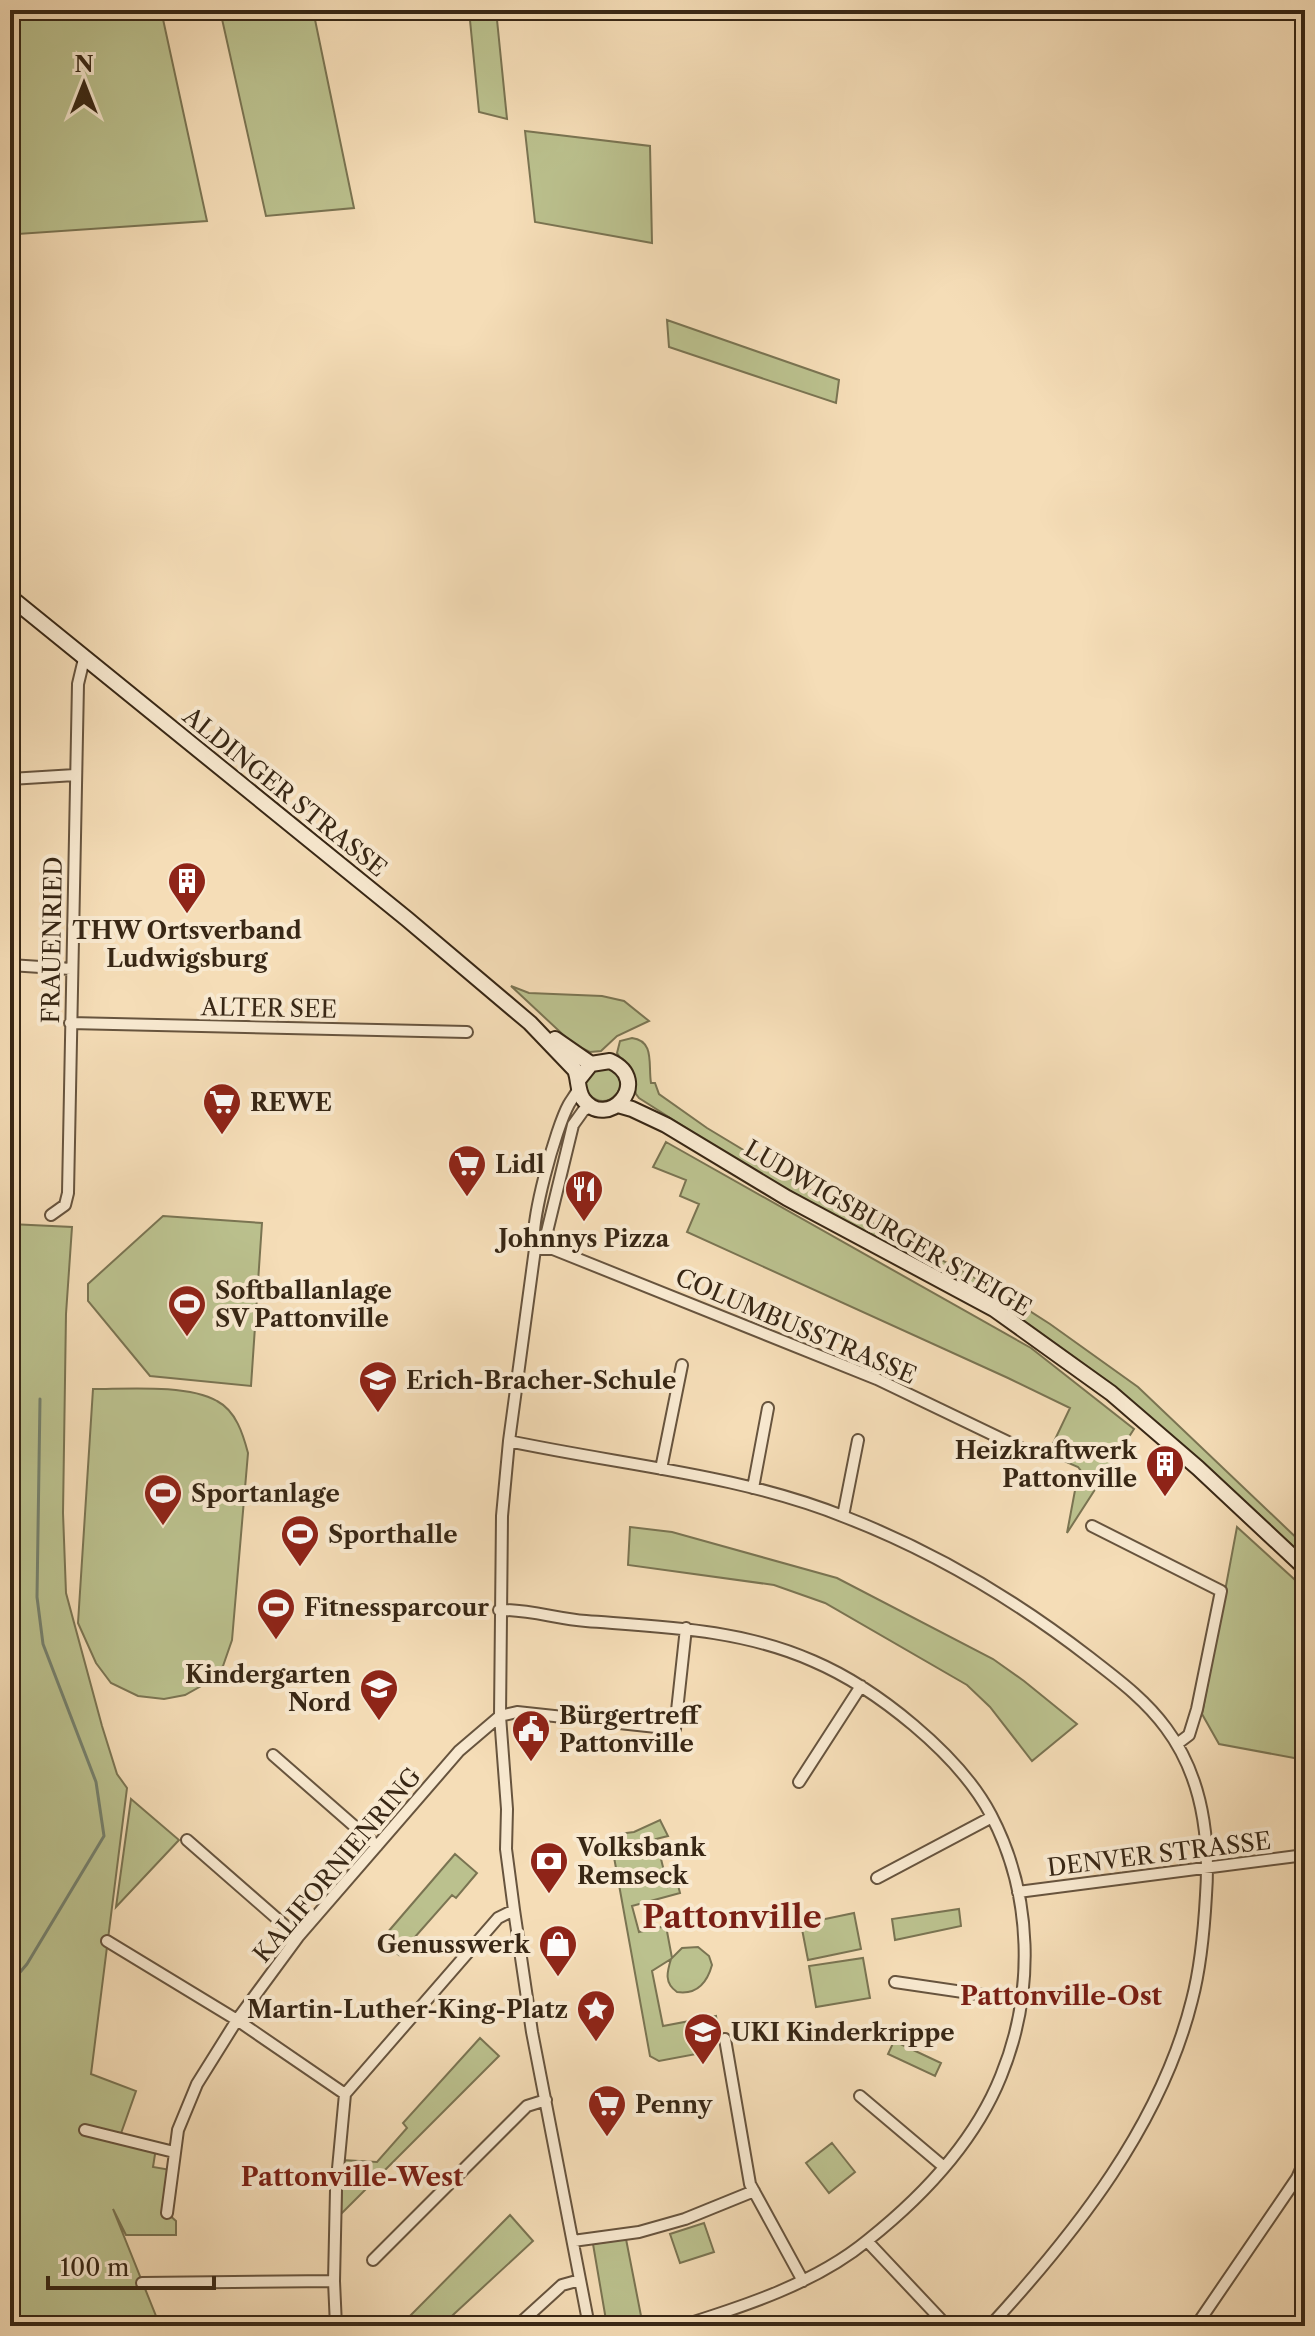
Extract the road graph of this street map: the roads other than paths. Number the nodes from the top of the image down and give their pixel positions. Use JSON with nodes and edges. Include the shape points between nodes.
{"nodes":[{"id":1,"x":10,"y":597,"type":"edge"},
{"id":2,"x":84,"y":659,"type":"junction"},
{"id":3,"x":75,"y":775,"type":"junction"},
{"id":4,"x":10,"y":779,"type":"edge"},
{"id":5,"x":10,"y":965,"type":"edge"},
{"id":6,"x":71,"y":969,"type":"junction"},
{"id":7,"x":70,"y":1023,"type":"junction"},
{"id":8,"x":530,"y":1023,"type":"junction"},
{"id":9,"x":467,"y":1032,"type":"dead end"},
{"id":10,"x":591,"y":1064,"type":"junction"},
{"id":11,"x":579,"y":1084,"type":"junction"},
{"id":12,"x":628,"y":1086,"type":"junction"},
{"id":13,"x":618,"y":1105,"type":"junction"},
{"id":14,"x":591,"y":1106,"type":"junction"},
{"id":15,"x":666,"y":1125,"type":"junction"},
{"id":16,"x":51,"y":1215,"type":"dead end"},
{"id":17,"x":535,"y":1249,"type":"junction"},
{"id":18,"x":682,"y":1365,"type":"dead end"},
{"id":19,"x":768,"y":1408,"type":"dead end"},
{"id":20,"x":858,"y":1440,"type":"dead end"},
{"id":21,"x":509,"y":1441,"type":"junction"},
{"id":22,"x":1035,"y":1455,"type":"dead end"},
{"id":23,"x":661,"y":1469,"type":"junction"},
{"id":24,"x":753,"y":1488,"type":"junction"},
{"id":25,"x":843,"y":1516,"type":"junction"},
{"id":26,"x":1092,"y":1526,"type":"dead end"},
{"id":27,"x":1305,"y":1568,"type":"edge"},
{"id":28,"x":499,"y":1610,"type":"junction"},
{"id":29,"x":686,"y":1628,"type":"junction"},
{"id":30,"x":861,"y":1686,"type":"junction"},
{"id":31,"x":500,"y":1716,"type":"junction"},
{"id":32,"x":1177,"y":1744,"type":"junction"},
{"id":33,"x":273,"y":1755,"type":"dead end"},
{"id":34,"x":799,"y":1782,"type":"dead end"},
{"id":35,"x":992,"y":1817,"type":"junction"},
{"id":36,"x":187,"y":1840,"type":"dead end"},
{"id":37,"x":377,"y":1846,"type":"junction"},
{"id":38,"x":1305,"y":1855,"type":"edge"},
{"id":39,"x":1208,"y":1867,"type":"junction"},
{"id":40,"x":877,"y":1878,"type":"dead end"},
{"id":41,"x":1018,"y":1892,"type":"junction"},
{"id":42,"x":514,"y":1910,"type":"junction"},
{"id":43,"x":298,"y":1937,"type":"junction"},
{"id":44,"x":107,"y":1941,"type":"dead end"},
{"id":45,"x":895,"y":1982,"type":"dead end"},
{"id":46,"x":1024,"y":2001,"type":"junction"},
{"id":47,"x":237,"y":2020,"type":"junction"},
{"id":48,"x":725,"y":2039,"type":"dead end"},
{"id":49,"x":345,"y":2094,"type":"junction"},
{"id":50,"x":860,"y":2096,"type":"dead end"},
{"id":51,"x":546,"y":2100,"type":"junction"},
{"id":52,"x":85,"y":2130,"type":"dead end"},
{"id":53,"x":174,"y":2152,"type":"junction"},
{"id":54,"x":1304,"y":2166,"type":"edge"},
{"id":55,"x":944,"y":2167,"type":"junction"},
{"id":56,"x":754,"y":2191,"type":"junction"},
{"id":57,"x":167,"y":2213,"type":"dead end"},
{"id":58,"x":573,"y":2241,"type":"junction"},
{"id":59,"x":867,"y":2241,"type":"junction"},
{"id":60,"x":373,"y":2260,"type":"dead end"},
{"id":61,"x":580,"y":2280,"type":"junction"},
{"id":62,"x":334,"y":2281,"type":"junction"},
{"id":63,"x":803,"y":2281,"type":"junction"},
{"id":64,"x":142,"y":2283,"type":"dead end"},
{"id":65,"x":336,"y":2326,"type":"edge"},
{"id":66,"x":517,"y":2326,"type":"edge"},
{"id":67,"x":589,"y":2326,"type":"edge"},
{"id":68,"x":681,"y":2326,"type":"edge"},
{"id":69,"x":947,"y":2326,"type":"edge"},
{"id":70,"x":990,"y":2326,"type":"edge"},
{"id":71,"x":1196,"y":2326,"type":"edge"}],
"edges":[{"from":1,"to":2,"type":"main road","name":"ALDINGER STRASSE"},
{"from":2,"to":3,"type":"street","name":"FRAUENRIED","via":[[78,684]]},
{"from":2,"to":8,"type":"main road","name":"ALDINGER STRASSE"},
{"from":3,"to":4,"type":"street"},
{"from":3,"to":6,"type":"street","name":"FRAUENRIED"},
{"from":5,"to":6,"type":"street"},
{"from":6,"to":7,"type":"street","name":"FRAUENRIED"},
{"from":7,"to":9,"type":"street","name":"ALTER SEE"},
{"from":7,"to":16,"type":"street","name":"FRAUENRIED","via":[[68,1193],[65,1205]]},
{"from":8,"to":10,"type":"main road"},
{"from":8,"to":11,"type":"main road","via":[[567,1060]]},
{"from":10,"to":11,"type":"main road"},
{"from":10,"to":12,"type":"main road","via":[[617,1064]]},
{"from":11,"to":14,"type":"main road"},
{"from":11,"to":17,"type":"street","via":[[553,1146],[533,1234]]},
{"from":12,"to":13,"type":"main road"},
{"from":12,"to":15,"type":"main road"},
{"from":13,"to":14,"type":"main road","via":[[604,1110]]},
{"from":13,"to":15,"type":"main road"},
{"from":14,"to":17,"type":"street","via":[[573,1125],[546,1236]]},
{"from":15,"to":27,"type":"main road","name":"LUDWIGSBURGER STEIGE","via":[[787,1198],[994,1309],[1055,1351],[1198,1468]]},
{"from":17,"to":21,"type":"street"},
{"from":17,"to":22,"type":"street","name":"COLUMBUSSTRASSE","via":[[553,1249],[877,1379]]},
{"from":18,"to":23,"type":"street"},
{"from":19,"to":24,"type":"street"},
{"from":20,"to":25,"type":"street"},
{"from":21,"to":23,"type":"street"},
{"from":21,"to":28,"type":"street"},
{"from":23,"to":24,"type":"street"},
{"from":24,"to":25,"type":"street"},
{"from":25,"to":32,"type":"street","via":[[967,1575],[1050,1627],[1145,1703]]},
{"from":26,"to":32,"type":"street","via":[[1221,1591],[1197,1709],[1189,1735]]},
{"from":28,"to":29,"type":"street"},
{"from":28,"to":31,"type":"street"},
{"from":29,"to":30,"type":"street","via":[[768,1645],[812,1660]]},
{"from":29,"to":31,"type":"street","via":[[675,1729],[517,1712]]},
{"from":30,"to":34,"type":"street"},
{"from":30,"to":35,"type":"street","via":[[931,1742]]},
{"from":31,"to":37,"type":"street","name":"KALIFORNIENRING","via":[[459,1751]]},
{"from":31,"to":42,"type":"street"},
{"from":32,"to":39,"type":"street","via":[[1200,1805]]},
{"from":33,"to":37,"type":"street"},
{"from":35,"to":40,"type":"street"},
{"from":35,"to":41,"type":"street"},
{"from":36,"to":43,"type":"street"},
{"from":37,"to":43,"type":"street","name":"KALIFORNIENRING"},
{"from":38,"to":39,"type":"street","name":"DENVER STRASSE"},
{"from":39,"to":41,"type":"street","name":"DENVER STRASSE"},
{"from":39,"to":70,"type":"street","via":[[1204,1940],[1193,1999],[1164,2081],[1127,2150],[1047,2264]]},
{"from":41,"to":46,"type":"street"},
{"from":42,"to":49,"type":"street","via":[[498,1918]]},
{"from":42,"to":51,"type":"street"},
{"from":43,"to":47,"type":"street","name":"KALIFORNIENRING"},
{"from":44,"to":47,"type":"street"},
{"from":45,"to":46,"type":"street"},
{"from":46,"to":55,"type":"street","via":[[996,2088]]},
{"from":47,"to":49,"type":"street"},
{"from":47,"to":53,"type":"street","name":"KALIFORNIENRING","via":[[197,2084]]},
{"from":48,"to":56,"type":"street"},
{"from":49,"to":62,"type":"street"},
{"from":50,"to":55,"type":"street"},
{"from":51,"to":58,"type":"street"},
{"from":51,"to":60,"type":"street","via":[[527,2106]]},
{"from":52,"to":53,"type":"street"},
{"from":53,"to":57,"type":"street","name":"KALIFORNIENRING"},
{"from":54,"to":71,"type":"street"},
{"from":55,"to":59,"type":"street"},
{"from":56,"to":58,"type":"street","via":[[639,2232]]},
{"from":56,"to":63,"type":"street"},
{"from":58,"to":61,"type":"street"},
{"from":59,"to":63,"type":"street"},
{"from":59,"to":69,"type":"street"},
{"from":61,"to":66,"type":"street","via":[[562,2285]]},
{"from":61,"to":67,"type":"street"},
{"from":62,"to":64,"type":"street"},
{"from":62,"to":65,"type":"street"},
{"from":63,"to":68,"type":"street"}]}
